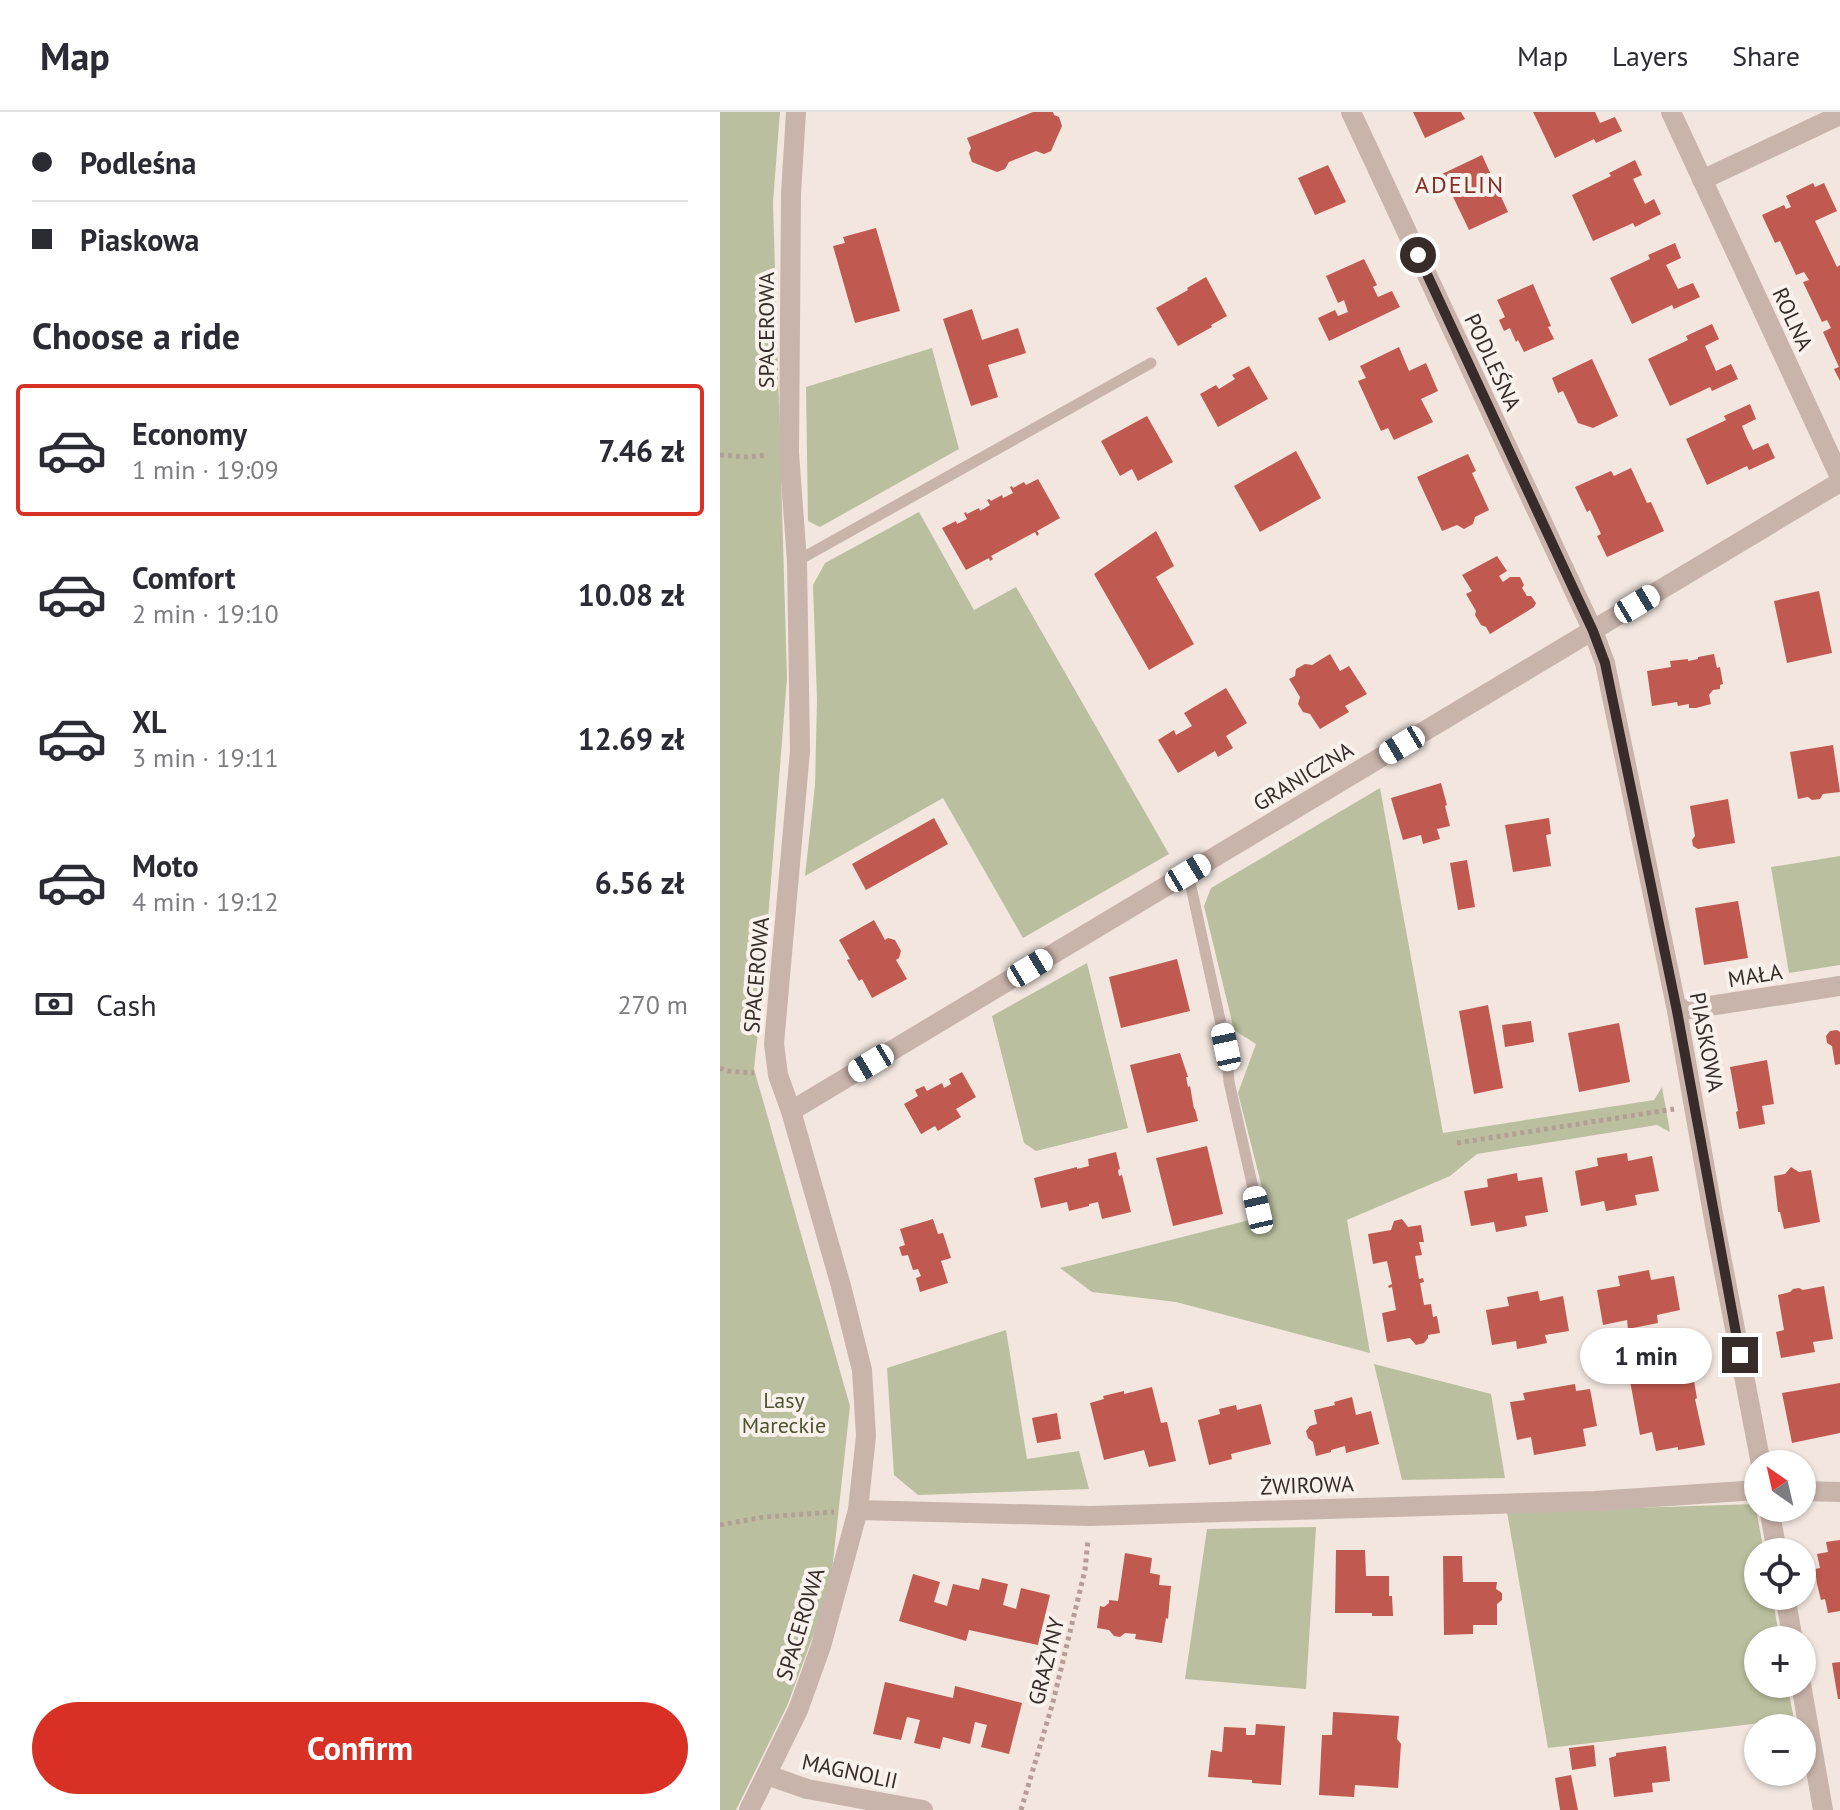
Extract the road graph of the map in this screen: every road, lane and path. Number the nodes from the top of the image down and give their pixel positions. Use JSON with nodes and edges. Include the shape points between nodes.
{"nodes":[{"id":1,"x":796,"y":112,"type":"edge"},
{"id":2,"x":1351,"y":112,"type":"edge"},
{"id":3,"x":1671,"y":112,"type":"edge"},
{"id":4,"x":1840,"y":115,"type":"edge"},
{"id":5,"x":1702,"y":180,"type":"junction"},
{"id":6,"x":1151,"y":363,"type":"dead end"},
{"id":7,"x":789,"y":453,"type":"junction"},
{"id":8,"x":720,"y":455,"type":"edge"},
{"id":9,"x":1840,"y":480,"type":"edge"},
{"id":10,"x":797,"y":561,"type":"junction"},
{"id":11,"x":1593,"y":631,"type":"junction"},
{"id":12,"x":1188,"y":873,"type":"junction"},
{"id":13,"x":1840,"y":986,"type":"edge"},
{"id":14,"x":1677,"y":1011,"type":"junction"},
{"id":15,"x":720,"y":1068,"type":"edge"},
{"id":16,"x":778,"y":1075,"type":"junction"},
{"id":17,"x":1694,"y":1105,"type":"junction"},
{"id":18,"x":791,"y":1111,"type":"junction"},
{"id":19,"x":1457,"y":1143,"type":"dead end"},
{"id":20,"x":1258,"y":1210,"type":"dead end"},
{"id":21,"x":1758,"y":1450,"type":"edge"},
{"id":22,"x":1744,"y":1491,"type":"edge"},
{"id":23,"x":1816,"y":1491,"type":"edge"},
{"id":24,"x":1840,"y":1492,"type":"edge"},
{"id":25,"x":858,"y":1510,"type":"junction"},
{"id":26,"x":1090,"y":1516,"type":"junction"},
{"id":27,"x":720,"y":1525,"type":"edge"},
{"id":28,"x":1803,"y":1698,"type":"edge"},
{"id":29,"x":767,"y":1775,"type":"junction"},
{"id":30,"x":749,"y":1810,"type":"edge"},
{"id":31,"x":923,"y":1810,"type":"edge"},
{"id":32,"x":1021,"y":1810,"type":"edge"},
{"id":33,"x":1823,"y":1810,"type":"edge"}],
"edges":[{"from":1,"to":7,"type":"street","name":"SPACEROWA"},
{"from":2,"to":11,"type":"street","name":"PODLEŚNA"},
{"from":3,"to":5,"type":"street","name":"ROLNA"},
{"from":4,"to":5,"type":"street"},
{"from":5,"to":9,"type":"street","name":"ROLNA"},
{"from":6,"to":10,"type":"lane"},
{"from":7,"to":8,"type":"path"},
{"from":7,"to":10,"type":"street","name":"SPACEROWA"},
{"from":9,"to":11,"type":"street","name":"GRANICZNA"},
{"from":10,"to":16,"type":"street","name":"SPACEROWA","via":[[800,751],[774,1044]]},
{"from":11,"to":12,"type":"street","name":"GRANICZNA"},
{"from":11,"to":14,"type":"street","name":"PIASKOWA","via":[[1605,663]]},
{"from":12,"to":18,"type":"street","name":"GRANICZNA"},
{"from":12,"to":20,"type":"lane"},
{"from":13,"to":14,"type":"street","name":"MAŁA"},
{"from":14,"to":17,"type":"street","name":"PIASKOWA"},
{"from":15,"to":16,"type":"path"},
{"from":16,"to":18,"type":"street","name":"SPACEROWA"},
{"from":17,"to":19,"type":"path"},
{"from":17,"to":21,"type":"street","name":"PIASKOWA"},
{"from":18,"to":25,"type":"street","name":"SPACEROWA","via":[[862,1370],[866,1436]]},
{"from":22,"to":26,"type":"street","name":"ŻWIROWA","via":[[1595,1501]]},
{"from":23,"to":24,"type":"street"},
{"from":25,"to":26,"type":"street","name":"ŻWIROWA"},
{"from":25,"to":27,"type":"path"},
{"from":25,"to":29,"type":"street","name":"SPACEROWA","via":[[821,1646]]},
{"from":26,"to":32,"type":"path","name":"GRAŻYNY","via":[[1085,1570]]},
{"from":28,"to":33,"type":"street"},
{"from":29,"to":30,"type":"street","name":"SPACEROWA"},
{"from":29,"to":31,"type":"street","name":"MAGNOLII","via":[[807,1789]]}]}
